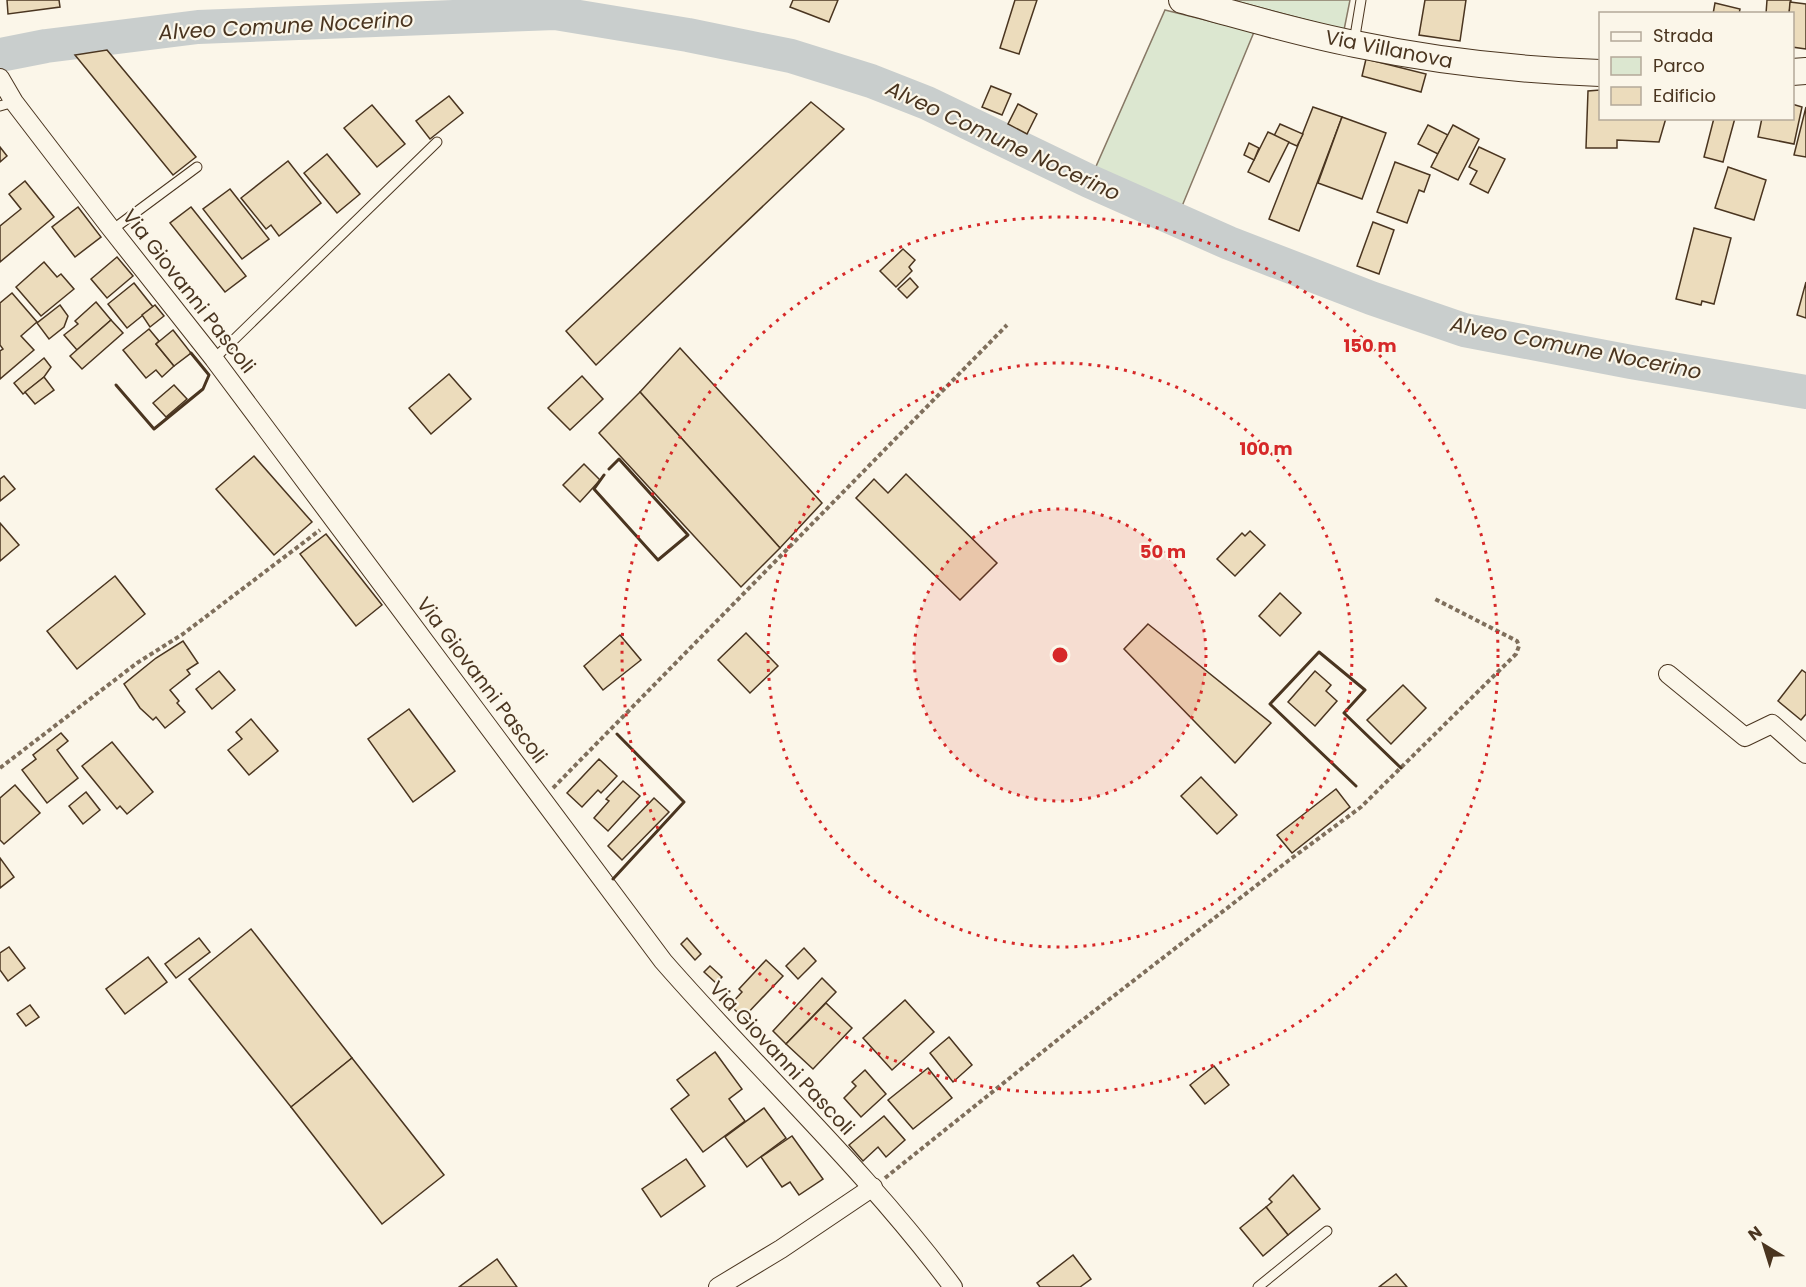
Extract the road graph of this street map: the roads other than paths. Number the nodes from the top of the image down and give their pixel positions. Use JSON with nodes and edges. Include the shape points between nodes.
{"nodes":[{"id":1,"x":1182,"y":0,"type":"edge"},
{"id":2,"x":1361,"y":0,"type":"edge"},
{"id":3,"x":1353,"y":44,"type":"junction"},
{"id":4,"x":1599,"y":73,"type":"edge"},
{"id":5,"x":0,"y":78,"type":"edge"},
{"id":6,"x":7,"y":104,"type":"edge"},
{"id":7,"x":437,"y":142,"type":"dead end"},
{"id":8,"x":197,"y":166,"type":"dead end"},
{"id":9,"x":112,"y":230,"type":"junction"},
{"id":10,"x":214,"y":359,"type":"junction"},
{"id":11,"x":1668,"y":674,"type":"dead end"},
{"id":12,"x":1806,"y":754,"type":"edge"},
{"id":13,"x":873,"y":1187,"type":"junction"},
{"id":14,"x":1327,"y":1230,"type":"dead end"},
{"id":15,"x":718,"y":1287,"type":"edge"},
{"id":16,"x":953,"y":1287,"type":"edge"},
{"id":17,"x":1258,"y":1287,"type":"edge"}],
"edges":[{"from":1,"to":3,"type":"main road","name":"Via Villanova"},
{"from":2,"to":3,"type":"lane"},
{"from":3,"to":4,"type":"main road","name":"Via Villanova","via":[[1457,62],[1534,71]]},
{"from":5,"to":6,"type":"street","name":"Via Giovanni Pascoli"},
{"from":6,"to":9,"type":"street","name":"Via Giovanni Pascoli"},
{"from":7,"to":10,"type":"lane"},
{"from":8,"to":9,"type":"lane"},
{"from":9,"to":10,"type":"street","name":"Via Giovanni Pascoli"},
{"from":10,"to":13,"type":"street","name":"Via Giovanni Pascoli","via":[[663,961]]},
{"from":11,"to":12,"type":"street","via":[[1745,737],[1772,724]]},
{"from":13,"to":15,"type":"street"},
{"from":13,"to":16,"type":"street","name":"Via Giovanni Pascoli"},
{"from":14,"to":17,"type":"lane"}]}
